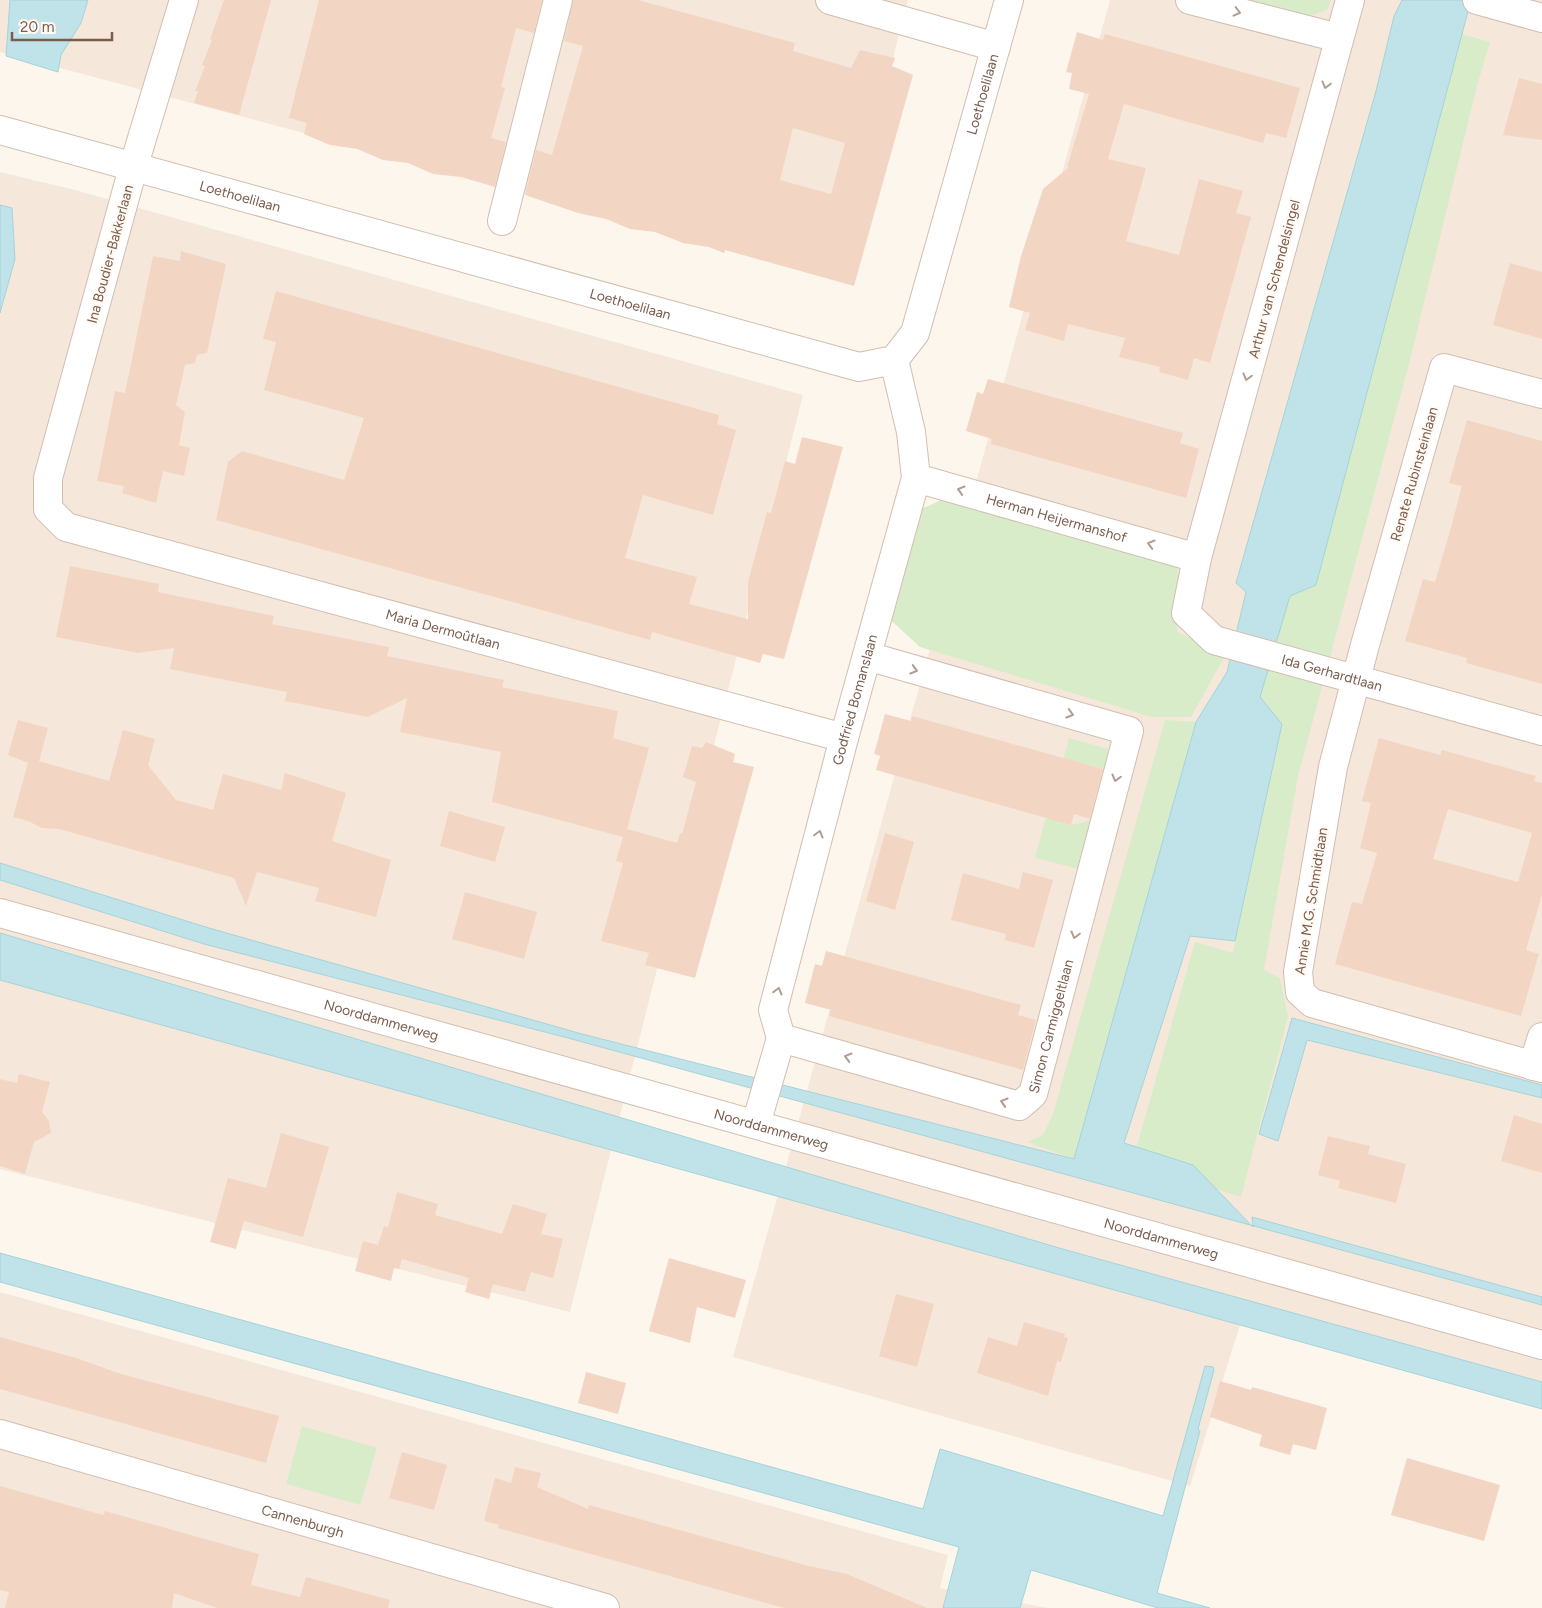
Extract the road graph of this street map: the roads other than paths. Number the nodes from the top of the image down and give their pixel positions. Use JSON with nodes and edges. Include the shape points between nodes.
{"nodes":[{"id":1,"x":184,"y":0,"type":"edge"},
{"id":2,"x":558,"y":0,"type":"edge"},
{"id":3,"x":830,"y":0,"type":"edge"},
{"id":4,"x":1009,"y":0,"type":"edge"},
{"id":5,"x":1190,"y":0,"type":"edge"},
{"id":6,"x":1350,"y":0,"type":"edge"},
{"id":7,"x":1478,"y":0,"type":"edge"},
{"id":8,"x":1541,"y":14,"type":"edge"},
{"id":9,"x":1339,"y":38,"type":"junction"},
{"id":10,"x":996,"y":47,"type":"junction"},
{"id":11,"x":0,"y":130,"type":"edge"},
{"id":12,"x":133,"y":168,"type":"junction"},
{"id":13,"x":502,"y":221,"type":"dead end"},
{"id":14,"x":894,"y":360,"type":"junction"},
{"id":15,"x":1542,"y":394,"type":"edge"},
{"id":16,"x":916,"y":478,"type":"junction"},
{"id":17,"x":48,"y":509,"type":"joint"},
{"id":18,"x":1197,"y":558,"type":"junction"},
{"id":19,"x":867,"y":656,"type":"junction"},
{"id":20,"x":1356,"y":679,"type":"junction"},
{"id":21,"x":1542,"y":731,"type":"edge"},
{"id":22,"x":844,"y":738,"type":"junction"},
{"id":23,"x":0,"y":913,"type":"edge"},
{"id":24,"x":1542,"y":1037,"type":"edge"},
{"id":25,"x":781,"y":1038,"type":"junction"},
{"id":26,"x":1538,"y":1067,"type":"edge"},
{"id":27,"x":759,"y":1112,"type":"junction"},
{"id":28,"x":1542,"y":1345,"type":"edge"},
{"id":29,"x":0,"y":1434,"type":"edge"},
{"id":30,"x":605,"y":1608,"type":"edge"}],
"edges":[{"from":1,"to":12,"type":"street","name":"Ina Boudier-Bakkerlaan"},
{"from":2,"to":13,"type":"street"},
{"from":3,"to":10,"type":"street"},
{"from":4,"to":10,"type":"street","name":"Loethoelilaan"},
{"from":5,"to":9,"type":"street","one_way":true},
{"from":6,"to":9,"type":"street","name":"Arthur van Schendelsingel"},
{"from":7,"to":8,"type":"street"},
{"from":9,"to":18,"type":"street","name":"Arthur van Schendelsingel","one_way":true},
{"from":10,"to":14,"type":"street","name":"Loethoelilaan","via":[[915,333]]},
{"from":11,"to":12,"type":"street","name":"Loethoelilaan"},
{"from":12,"to":14,"type":"street","name":"Loethoelilaan","via":[[860,366]]},
{"from":12,"to":17,"type":"street","name":"Ina Boudier-Bakkerlaan","via":[[48,478]]},
{"from":14,"to":16,"type":"street","name":"Godfried Bomanslaan","via":[[911,432]]},
{"from":15,"to":20,"type":"street","name":"Renate Rubinsteinlaan","via":[[1444,368]]},
{"from":18,"to":16,"type":"street","name":"Herman Heijermanshof","one_way":true},
{"from":16,"to":19,"type":"street","name":"Godfried Bomanslaan"},
{"from":17,"to":22,"type":"street","name":"Maria Dermoûtlaan","via":[[66,527]]},
{"from":18,"to":20,"type":"street","name":"Ida Gerhardtlaan","via":[[1186,613],[1214,640]]},
{"from":19,"to":22,"type":"street","name":"Godfried Bomanslaan"},
{"from":19,"to":25,"type":"street","name":"Simon Carmiggeltlaan","one_way":true,"via":[[1129,731],[1033,1094],[1019,1106]]},
{"from":20,"to":21,"type":"street","name":"Ida Gerhardtlaan"},
{"from":20,"to":26,"type":"street","name":"Annie M.G. Schmidtlaan","via":[[1332,776],[1298,972],[1300,992],[1312,1003]]},
{"from":25,"to":22,"type":"street","name":"Godfried Bomanslaan","one_way":true,"via":[[773,1010]]},
{"from":23,"to":27,"type":"street","name":"Noorddammerweg"},
{"from":24,"to":26,"type":"street"},
{"from":25,"to":27,"type":"street"},
{"from":27,"to":28,"type":"street","name":"Noorddammerweg"},
{"from":29,"to":30,"type":"street","name":"Cannenburgh"}]}
